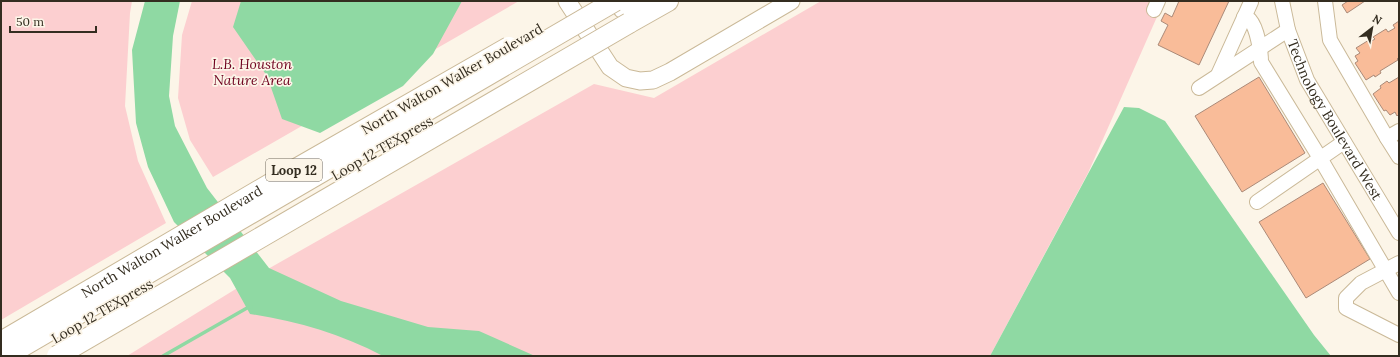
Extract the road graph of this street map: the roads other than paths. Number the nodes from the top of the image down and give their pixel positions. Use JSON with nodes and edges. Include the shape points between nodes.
{"nodes":[{"id":1,"x":566,"y":1,"type":"edge"},
{"id":2,"x":589,"y":1,"type":"edge"},
{"id":3,"x":668,"y":1,"type":"edge"},
{"id":4,"x":791,"y":1,"type":"edge"},
{"id":5,"x":1282,"y":1,"type":"edge"},
{"id":6,"x":1325,"y":1,"type":"edge"},
{"id":7,"x":1251,"y":2,"type":"dead end"},
{"id":8,"x":626,"y":8,"type":"edge"},
{"id":9,"x":1244,"y":17,"type":"junction"},
{"id":10,"x":1288,"y":30,"type":"junction"},
{"id":11,"x":1260,"y":48,"type":"junction"},
{"id":12,"x":1217,"y":76,"type":"junction"},
{"id":13,"x":1199,"y":88,"type":"dead end"},
{"id":14,"x":1399,"y":131,"type":"edge"},
{"id":15,"x":1386,"y":138,"type":"junction"},
{"id":16,"x":1344,"y":142,"type":"junction"},
{"id":17,"x":1399,"y":157,"type":"edge"},
{"id":18,"x":1320,"y":158,"type":"junction"},
{"id":19,"x":1257,"y":202,"type":"dead end"},
{"id":20,"x":1399,"y":233,"type":"edge"},
{"id":21,"x":1399,"y":263,"type":"edge"},
{"id":22,"x":1385,"y":271,"type":"junction"},
{"id":23,"x":1399,"y":294,"type":"edge"},
{"id":24,"x":1399,"y":335,"type":"edge"},
{"id":25,"x":1,"y":342,"type":"edge"},
{"id":26,"x":6,"y":356,"type":"edge"},
{"id":27,"x":25,"y":356,"type":"edge"},
{"id":28,"x":57,"y":356,"type":"edge"}],
"edges":[{"from":1,"to":4,"type":"main road","via":[[610,67],[626,78],[640,81],[653,80],[670,72]]},
{"from":2,"to":25,"type":"highway","name":"North Walton Walker Boulevard","number":"Loop 12","bridge":true},
{"from":3,"to":8,"type":"highway","number":"Loop 12"},
{"from":5,"to":10,"type":"street","name":"Technology Boulevard West"},
{"from":6,"to":15,"type":"street","via":[[1330,40]]},
{"from":7,"to":9,"type":"street"},
{"from":8,"to":26,"type":"highway","name":"Loop 12 TEXpress","bridge":true},
{"from":8,"to":27,"type":"highway","name":"Loop 12 TEXpress"},
{"from":8,"to":28,"type":"highway","number":"Loop 12","bridge":true},
{"from":9,"to":11,"type":"street","via":[[1250,20]]},
{"from":9,"to":12,"type":"street"},
{"from":10,"to":11,"type":"street"},
{"from":10,"to":16,"type":"street","name":"Technology Boulevard West","via":[[1307,80]]},
{"from":11,"to":12,"type":"street"},
{"from":11,"to":18,"type":"street","via":[[1261,62]]},
{"from":12,"to":13,"type":"street"},
{"from":14,"to":15,"type":"street"},
{"from":15,"to":17,"type":"street"},
{"from":16,"to":18,"type":"street"},
{"from":16,"to":20,"type":"street","name":"Technology Boulevard West"},
{"from":18,"to":19,"type":"street"},
{"from":18,"to":22,"type":"street"},
{"from":21,"to":22,"type":"street"},
{"from":22,"to":23,"type":"street"},
{"from":22,"to":24,"type":"street","via":[[1361,283],[1346,298],[1346,308]]}]}
